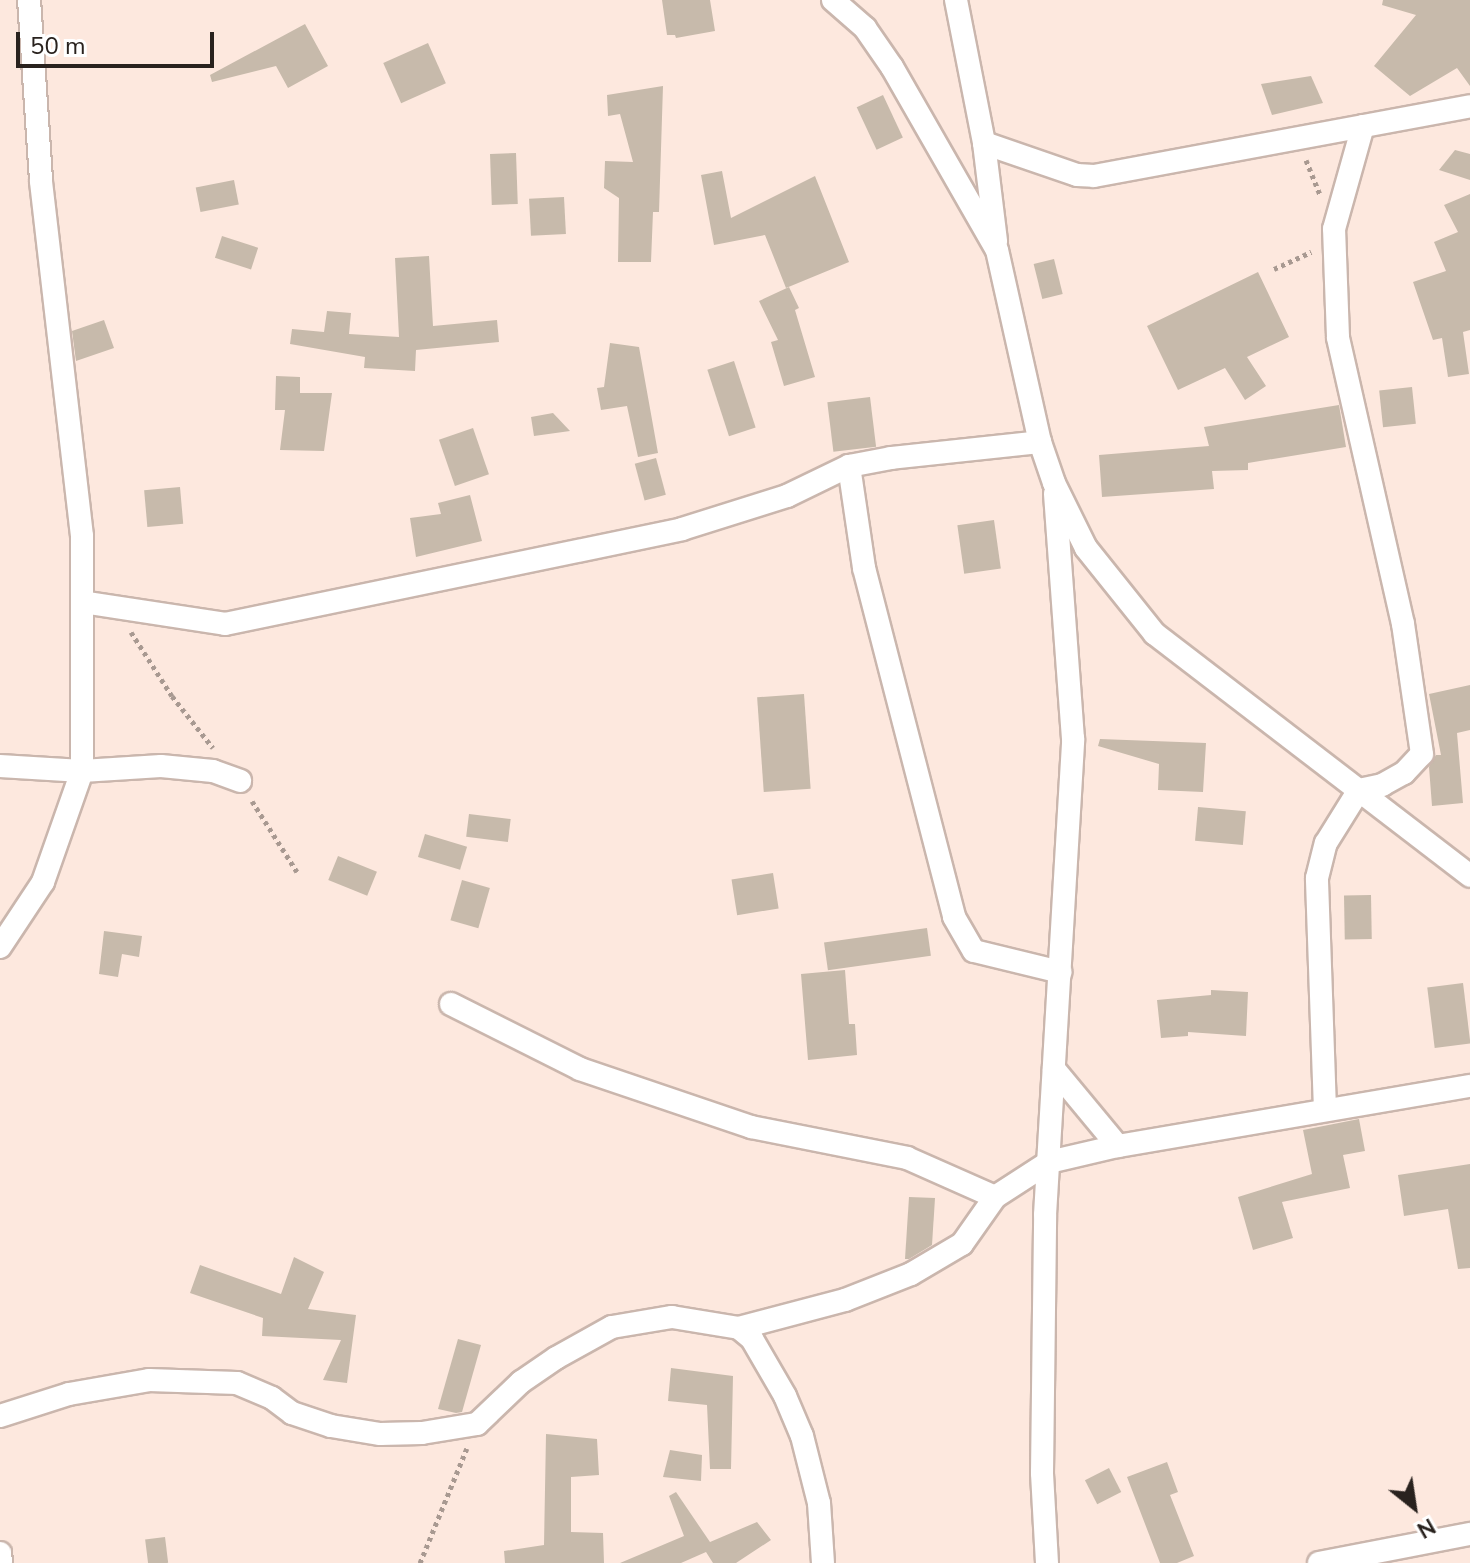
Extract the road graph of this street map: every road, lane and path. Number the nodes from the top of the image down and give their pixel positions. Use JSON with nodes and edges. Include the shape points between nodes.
{"nodes":[{"id":1,"x":29,"y":0,"type":"edge"},
{"id":2,"x":833,"y":0,"type":"edge"},
{"id":3,"x":956,"y":0,"type":"edge"},
{"id":4,"x":1470,"y":106,"type":"edge"},
{"id":5,"x":1363,"y":126,"type":"junction"},
{"id":6,"x":1297,"y":139,"type":"junction"},
{"id":7,"x":984,"y":143,"type":"junction"},
{"id":8,"x":1334,"y":236,"type":"junction"},
{"id":9,"x":997,"y":250,"type":"junction"},
{"id":10,"x":1274,"y":269,"type":"dead end"},
{"id":11,"x":1040,"y":442,"type":"junction"},
{"id":12,"x":849,"y":466,"type":"junction"},
{"id":13,"x":1054,"y":483,"type":"junction"},
{"id":14,"x":82,"y":602,"type":"junction"},
{"id":15,"x":116,"y":608,"type":"junction"},
{"id":16,"x":0,"y":766,"type":"edge"},
{"id":17,"x":82,"y":771,"type":"junction"},
{"id":18,"x":240,"y":781,"type":"junction"},
{"id":19,"x":1359,"y":790,"type":"junction"},
{"id":20,"x":297,"y":872,"type":"dead end"},
{"id":21,"x":1470,"y":876,"type":"edge"},
{"id":22,"x":0,"y":947,"type":"edge"},
{"id":23,"x":1060,"y":972,"type":"junction"},
{"id":24,"x":451,"y":1004,"type":"dead end"},
{"id":25,"x":1054,"y":1069,"type":"junction"},
{"id":26,"x":1470,"y":1086,"type":"edge"},
{"id":27,"x":1325,"y":1110,"type":"junction"},
{"id":28,"x":1118,"y":1146,"type":"junction"},
{"id":29,"x":1049,"y":1162,"type":"junction"},
{"id":30,"x":995,"y":1197,"type":"junction"},
{"id":31,"x":739,"y":1328,"type":"junction"},
{"id":32,"x":0,"y":1416,"type":"edge"},
{"id":33,"x":477,"y":1424,"type":"junction"},
{"id":34,"x":1470,"y":1534,"type":"edge"},
{"id":35,"x":0,"y":1553,"type":"edge"},
{"id":36,"x":1,"y":1563,"type":"edge"},
{"id":37,"x":420,"y":1563,"type":"edge"},
{"id":38,"x":823,"y":1563,"type":"edge"},
{"id":39,"x":1047,"y":1563,"type":"edge"},
{"id":40,"x":1319,"y":1563,"type":"edge"}],
"edges":[{"from":1,"to":14,"type":"street","via":[[41,180],[82,536]]},
{"from":2,"to":9,"type":"street","via":[[865,28],[892,67]]},
{"from":3,"to":7,"type":"street"},
{"from":4,"to":5,"type":"street"},
{"from":5,"to":6,"type":"street"},
{"from":5,"to":8,"type":"street"},
{"from":6,"to":7,"type":"street","via":[[1094,176]]},
{"from":6,"to":8,"type":"path"},
{"from":7,"to":9,"type":"street"},
{"from":8,"to":10,"type":"path"},
{"from":8,"to":19,"type":"street","via":[[1338,337],[1403,624],[1422,754],[1404,773]]},
{"from":9,"to":11,"type":"street"},
{"from":11,"to":12,"type":"street"},
{"from":11,"to":13,"type":"street"},
{"from":12,"to":15,"type":"street","via":[[787,496],[682,529],[225,624]]},
{"from":12,"to":23,"type":"street","via":[[864,568],[954,917],[974,951]]},
{"from":13,"to":19,"type":"street","via":[[1086,548],[1155,634]]},
{"from":13,"to":23,"type":"street","via":[[1073,739]]},
{"from":14,"to":15,"type":"street"},
{"from":14,"to":17,"type":"street"},
{"from":15,"to":18,"type":"path","via":[[172,696]]},
{"from":16,"to":17,"type":"street"},
{"from":17,"to":18,"type":"street","via":[[161,766],[213,771]]},
{"from":17,"to":22,"type":"street","via":[[43,882]]},
{"from":18,"to":20,"type":"path"},
{"from":19,"to":21,"type":"street"},
{"from":19,"to":27,"type":"street","via":[[1326,843],[1317,878]]},
{"from":23,"to":25,"type":"street"},
{"from":24,"to":30,"type":"street","via":[[580,1069],[751,1127],[907,1158]]},
{"from":25,"to":28,"type":"street"},
{"from":25,"to":29,"type":"street"},
{"from":26,"to":27,"type":"street"},
{"from":27,"to":28,"type":"street"},
{"from":28,"to":29,"type":"street"},
{"from":29,"to":30,"type":"street"},
{"from":29,"to":39,"type":"street","via":[[1042,1473]]},
{"from":30,"to":31,"type":"street","via":[[962,1244],[911,1274],[845,1300]]},
{"from":31,"to":33,"type":"street","via":[[672,1317],[612,1327],[521,1382]]},
{"from":31,"to":38,"type":"street","via":[[759,1351],[802,1436],[819,1503]]},
{"from":32,"to":33,"type":"street","via":[[69,1394],[149,1380],[237,1383],[292,1413],[380,1434]]},
{"from":33,"to":37,"type":"path"},
{"from":34,"to":40,"type":"street"},
{"from":35,"to":36,"type":"street"}]}
